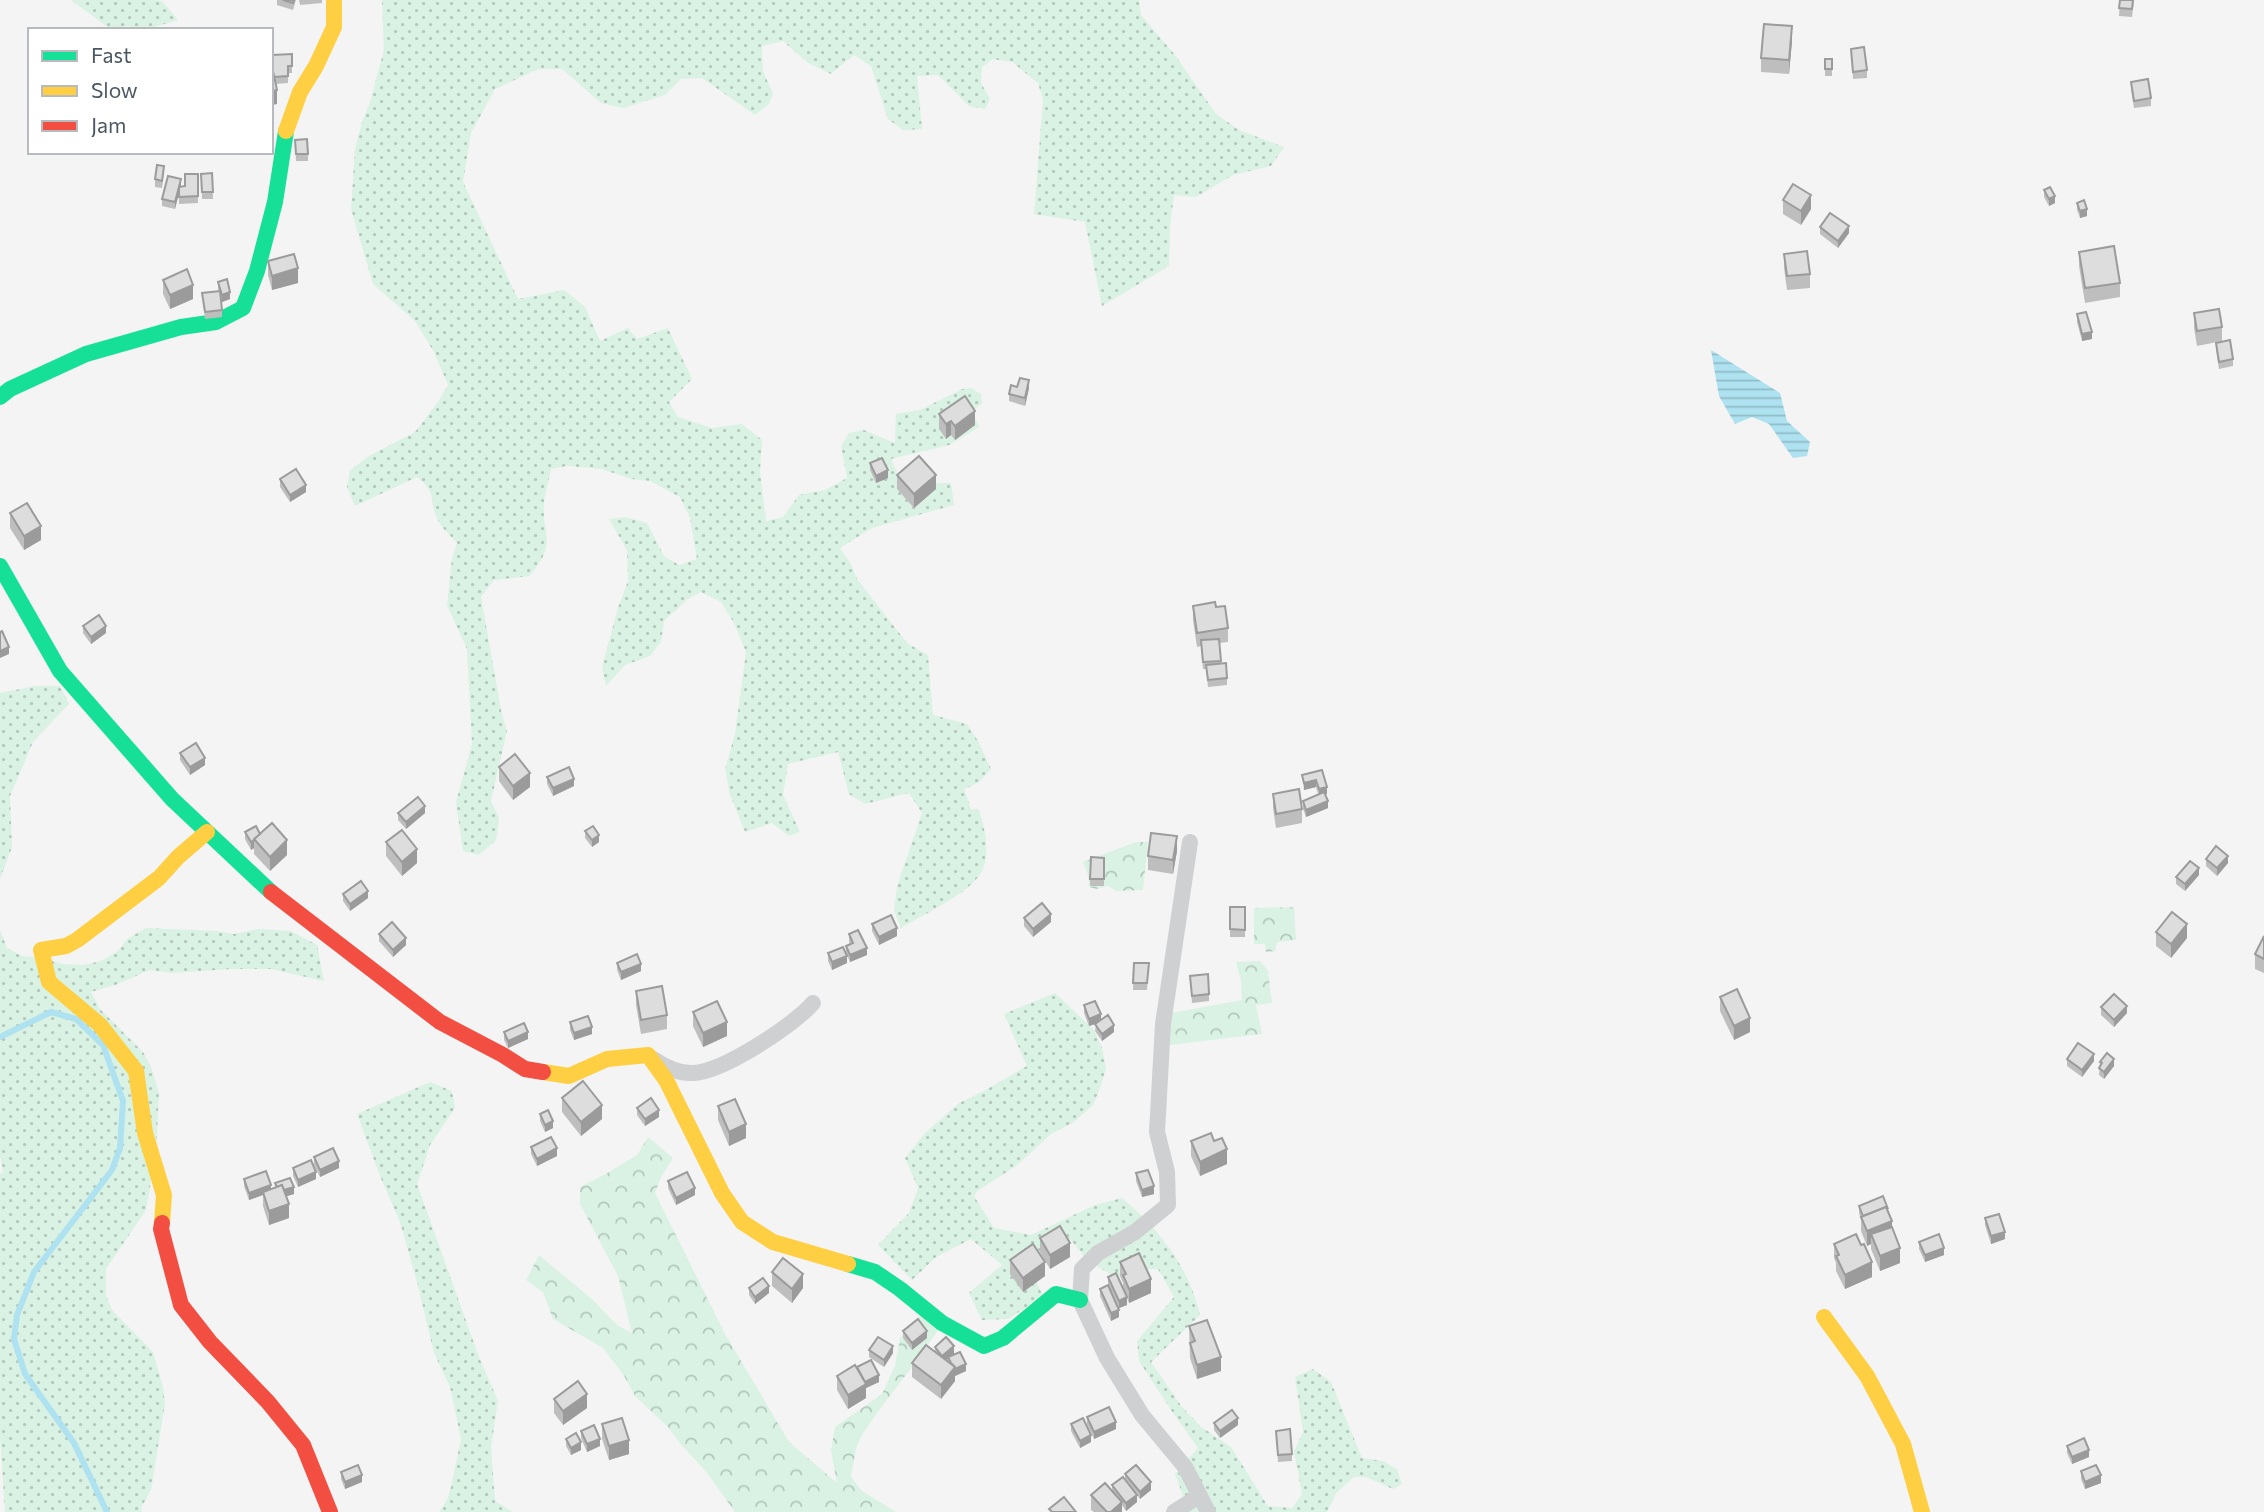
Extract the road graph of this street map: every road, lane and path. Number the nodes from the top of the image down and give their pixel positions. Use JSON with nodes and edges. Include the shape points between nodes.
{"nodes":[{"id":1,"x":334,"y":0,"type":"edge"},
{"id":2,"x":0,"y":397,"type":"edge"},
{"id":3,"x":0,"y":566,"type":"edge"},
{"id":4,"x":207,"y":832,"type":"junction"},
{"id":5,"x":1190,"y":842,"type":"dead end"},
{"id":6,"x":813,"y":1003,"type":"dead end"},
{"id":7,"x":648,"y":1055,"type":"junction"},
{"id":8,"x":1080,"y":1300,"type":"junction"},
{"id":9,"x":1824,"y":1317,"type":"dead end"},
{"id":10,"x":1199,"y":1496,"type":"junction"},
{"id":11,"x":330,"y":1512,"type":"edge"},
{"id":12,"x":1174,"y":1512,"type":"edge"},
{"id":13,"x":1208,"y":1512,"type":"edge"},
{"id":14,"x":1922,"y":1512,"type":"edge"}],
"edges":[{"from":1,"to":2,"type":"street","via":[[334,27],[300,92],[285,134],[275,202],[243,308],[216,322],[86,354]]},
{"from":3,"to":4,"type":"street","via":[[60,671]]},
{"from":4,"to":7,"type":"street","via":[[269,890],[440,1022],[525,1069],[569,1076],[607,1059]]},
{"from":4,"to":11,"type":"street","via":[[159,878],[77,940],[41,950],[49,982],[100,1025],[136,1071],[145,1133],[164,1195],[161,1229],[181,1305],[303,1446]]},
{"from":5,"to":8,"type":"street","via":[[1163,1024],[1157,1132],[1167,1172],[1168,1205],[1082,1269]]},
{"from":6,"to":7,"type":"street","via":[[761,1044],[703,1072],[666,1068]]},
{"from":7,"to":8,"type":"street","via":[[677,1099],[722,1194],[742,1222],[773,1242],[875,1272],[942,1323],[984,1346],[1003,1338],[1056,1294]]},
{"from":8,"to":10,"type":"street","via":[[1107,1358],[1142,1415],[1185,1467]]},
{"from":9,"to":14,"type":"street","via":[[1867,1376],[1903,1444]]},
{"from":10,"to":12,"type":"street"},
{"from":10,"to":13,"type":"street"}]}
